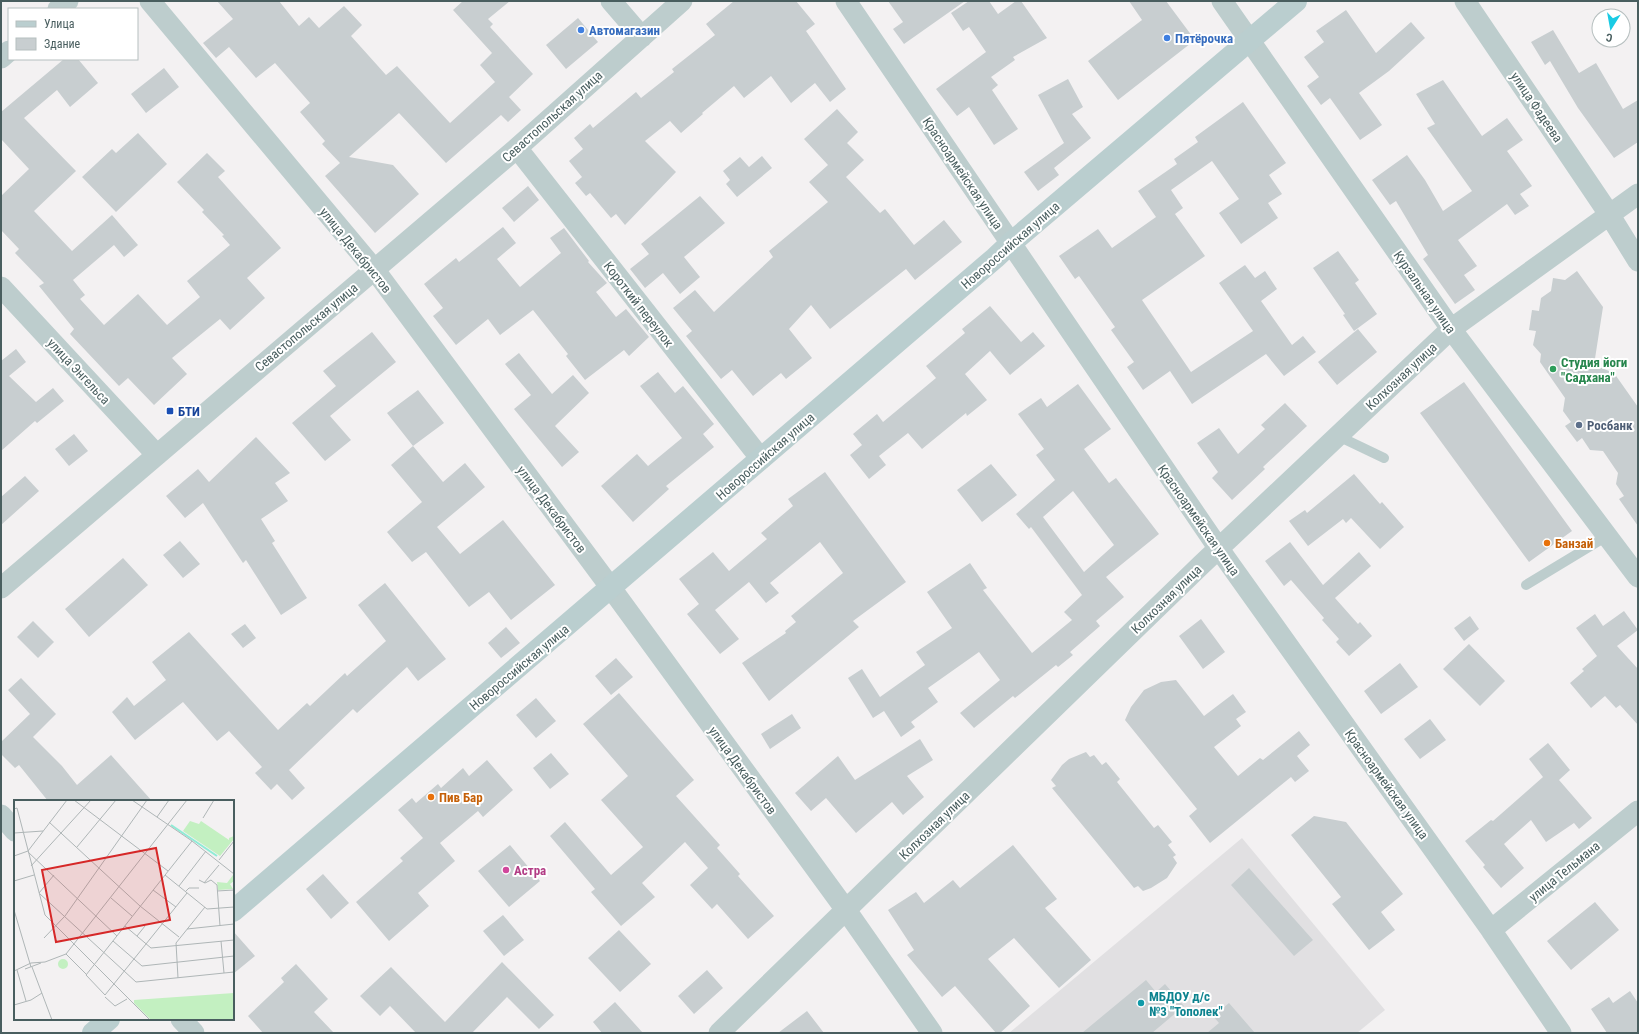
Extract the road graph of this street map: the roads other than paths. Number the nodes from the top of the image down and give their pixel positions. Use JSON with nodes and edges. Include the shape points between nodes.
{"nodes":[{"id":1,"x":68,"y":1,"type":"edge"},
{"id":2,"x":150,"y":1,"type":"edge"},
{"id":3,"x":611,"y":1,"type":"edge"},
{"id":4,"x":682,"y":1,"type":"edge"},
{"id":5,"x":846,"y":1,"type":"edge"},
{"id":6,"x":1222,"y":1,"type":"edge"},
{"id":7,"x":1296,"y":1,"type":"edge"},
{"id":8,"x":1465,"y":1,"type":"edge"},
{"id":9,"x":59,"y":8,"type":"edge"},
{"id":10,"x":642,"y":37,"type":"junction"},
{"id":11,"x":1248,"y":41,"type":"junction"},
{"id":12,"x":517,"y":148,"type":"junction"},
{"id":13,"x":1638,"y":194,"type":"edge"},
{"id":14,"x":1609,"y":214,"type":"junction"},
{"id":15,"x":1011,"y":243,"type":"junction"},
{"id":16,"x":1638,"y":261,"type":"edge"},
{"id":17,"x":374,"y":269,"type":"junction"},
{"id":18,"x":1,"y":287,"type":"edge"},
{"id":19,"x":1451,"y":329,"type":"junction"},
{"id":20,"x":1338,"y":436,"type":"junction"},
{"id":21,"x":157,"y":455,"type":"junction"},
{"id":22,"x":1384,"y":458,"type":"dead end"},
{"id":23,"x":761,"y":459,"type":"junction"},
{"id":24,"x":1607,"y":536,"type":"junction"},
{"id":25,"x":1219,"y":549,"type":"junction"},
{"id":26,"x":1638,"y":578,"type":"edge"},
{"id":27,"x":1526,"y":585,"type":"dead end"},
{"id":28,"x":1,"y":588,"type":"edge"},
{"id":29,"x":611,"y":588,"type":"junction"},
{"id":30,"x":1638,"y":811,"type":"edge"},
{"id":31,"x":1,"y":815,"type":"edge"},
{"id":32,"x":14,"y":830,"type":"edge"},
{"id":33,"x":234,"y":910,"type":"edge"},
{"id":34,"x":846,"y":910,"type":"junction"},
{"id":35,"x":1491,"y":930,"type":"junction"},
{"id":36,"x":108,"y":1020,"type":"edge"},
{"id":37,"x":182,"y":1020,"type":"edge"},
{"id":38,"x":93,"y":1033,"type":"edge"},
{"id":39,"x":194,"y":1033,"type":"edge"},
{"id":40,"x":719,"y":1033,"type":"edge"},
{"id":41,"x":932,"y":1033,"type":"edge"},
{"id":42,"x":1561,"y":1033,"type":"edge"}],
"edges":[{"from":1,"to":9,"type":"street"},
{"from":2,"to":17,"type":"street","name":"улица Декабристов"},
{"from":3,"to":10,"type":"street"},
{"from":4,"to":10,"type":"street","name":"Севастопольская улица"},
{"from":5,"to":15,"type":"street","name":"Красноармейская улица"},
{"from":6,"to":11,"type":"street","name":"Курзальная улица"},
{"from":7,"to":11,"type":"street","name":"Новороссийская улица"},
{"from":8,"to":14,"type":"street","name":"улица Фадеева"},
{"from":10,"to":12,"type":"street","name":"Севастопольская улица"},
{"from":11,"to":15,"type":"street","name":"Новороссийская улица"},
{"from":11,"to":19,"type":"street","name":"Курзальная улица"},
{"from":12,"to":17,"type":"street","name":"Севастопольская улица"},
{"from":12,"to":23,"type":"street","name":"Короткий переулок"},
{"from":13,"to":14,"type":"street","name":"Колхозная улица"},
{"from":14,"to":16,"type":"street"},
{"from":14,"to":19,"type":"street","name":"Колхозная улица"},
{"from":15,"to":23,"type":"street","name":"Новороссийская улица"},
{"from":15,"to":25,"type":"street","name":"Красноармейская улица"},
{"from":17,"to":21,"type":"street","name":"Севастопольская улица"},
{"from":17,"to":29,"type":"street","name":"улица Декабристов"},
{"from":18,"to":21,"type":"street","name":"улица Энгельса"},
{"from":19,"to":20,"type":"street","name":"Колхозная улица"},
{"from":19,"to":24,"type":"street","name":"Курзальная улица"},
{"from":20,"to":22,"type":"lane"},
{"from":20,"to":25,"type":"street","name":"Колхозная улица"},
{"from":21,"to":28,"type":"street","name":"Севастопольская улица"},
{"from":23,"to":29,"type":"street","name":"Новороссийская улица"},
{"from":24,"to":26,"type":"street","name":"Курзальная улица"},
{"from":24,"to":27,"type":"lane"},
{"from":25,"to":34,"type":"street","name":"Колхозная улица"},
{"from":25,"to":35,"type":"street","name":"Красноармейская улица"},
{"from":29,"to":33,"type":"street","name":"Новороссийская улица"},
{"from":29,"to":34,"type":"street","name":"улица Декабристов"},
{"from":30,"to":35,"type":"street","name":"улица Тельмана"},
{"from":31,"to":32,"type":"street"},
{"from":34,"to":40,"type":"street","name":"Колхозная улица"},
{"from":34,"to":41,"type":"street","name":"улица Декабристов"},
{"from":35,"to":42,"type":"street","name":"Красноармейская улица"},
{"from":36,"to":38,"type":"street"},
{"from":37,"to":39,"type":"street"}]}
